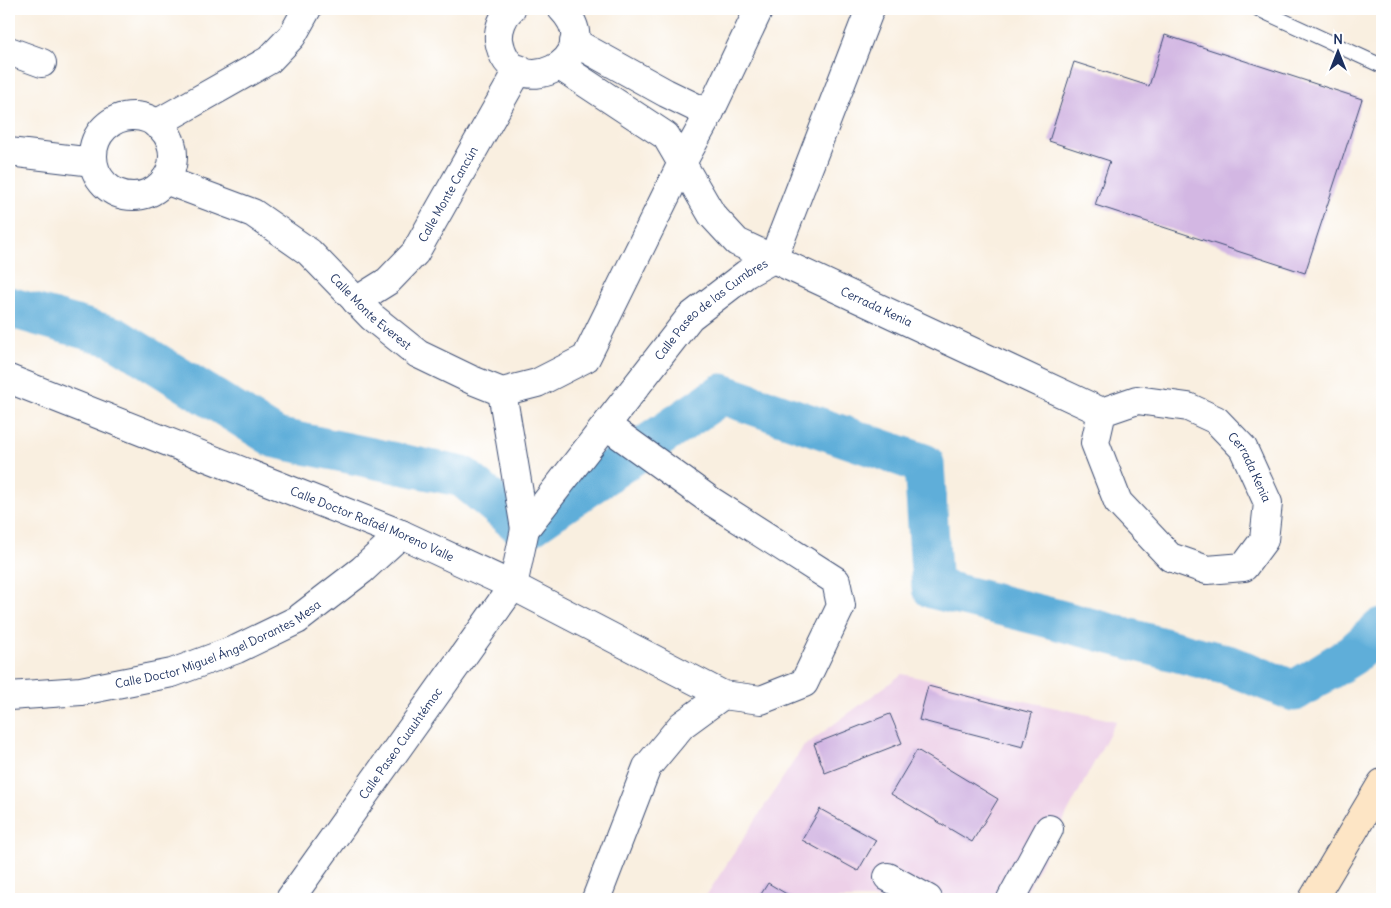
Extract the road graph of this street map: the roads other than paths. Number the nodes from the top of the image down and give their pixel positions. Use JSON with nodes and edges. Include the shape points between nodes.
{"nodes":[{"id":1,"x":307,"y":9,"type":"edge"},
{"id":2,"x":511,"y":9,"type":"edge"},
{"id":3,"x":759,"y":9,"type":"edge"},
{"id":4,"x":870,"y":9,"type":"edge"},
{"id":5,"x":1258,"y":9,"type":"edge"},
{"id":6,"x":567,"y":11,"type":"edge"},
{"id":7,"x":574,"y":42,"type":"junction"},
{"id":8,"x":9,"y":51,"type":"edge"},
{"id":9,"x":42,"y":63,"type":"dead end"},
{"id":10,"x":560,"y":66,"type":"junction"},
{"id":11,"x":1382,"y":66,"type":"edge"},
{"id":12,"x":518,"y":69,"type":"junction"},
{"id":13,"x":709,"y":114,"type":"junction"},
{"id":14,"x":156,"y":124,"type":"junction"},
{"id":15,"x":9,"y":152,"type":"edge"},
{"id":16,"x":93,"y":162,"type":"junction"},
{"id":17,"x":682,"y":163,"type":"junction"},
{"id":18,"x":165,"y":180,"type":"junction"},
{"id":19,"x":773,"y":259,"type":"junction"},
{"id":20,"x":356,"y":301,"type":"junction"},
{"id":21,"x":9,"y":380,"type":"edge"},
{"id":22,"x":502,"y":392,"type":"junction"},
{"id":23,"x":1102,"y":412,"type":"junction"},
{"id":24,"x":607,"y":426,"type":"junction"},
{"id":25,"x":525,"y":529,"type":"junction"},
{"id":26,"x":401,"y":534,"type":"junction"},
{"id":27,"x":512,"y":586,"type":"junction"},
{"id":28,"x":723,"y":695,"type":"junction"},
{"id":29,"x":9,"y":696,"type":"edge"},
{"id":30,"x":1382,"y":783,"type":"edge"},
{"id":31,"x":1049,"y":829,"type":"dead end"},
{"id":32,"x":888,"y":877,"type":"dead end"},
{"id":33,"x":290,"y":899,"type":"edge"},
{"id":34,"x":596,"y":899,"type":"edge"},
{"id":35,"x":928,"y":899,"type":"edge"},
{"id":36,"x":1011,"y":899,"type":"edge"},
{"id":37,"x":1313,"y":899,"type":"edge"}],
"edges":[{"from":1,"to":14,"type":"street","via":[[292,36],[269,60]]},
{"from":2,"to":12,"type":"street","via":[[501,22],[499,36],[501,49]]},
{"from":3,"to":13,"type":"street"},
{"from":4,"to":19,"type":"street","name":"Calle Paseo de las Cumbres"},
{"from":5,"to":11,"type":"lane"},
{"from":6,"to":7,"type":"street","via":[[573,23]]},
{"from":7,"to":10,"type":"street","via":[[567,59]]},
{"from":7,"to":13,"type":"street"},
{"from":8,"to":9,"type":"street"},
{"from":10,"to":12,"type":"street","via":[[540,74]]},
{"from":10,"to":17,"type":"street","via":[[666,136]]},
{"from":12,"to":20,"type":"street","name":"Calle Monte Cancún","via":[[415,253],[388,281]]},
{"from":13,"to":17,"type":"street"},
{"from":14,"to":16,"type":"street","via":[[131,116],[106,126],[93,148]]},
{"from":14,"to":18,"type":"street","via":[[168,138],[173,156]]},
{"from":15,"to":16,"type":"street"},
{"from":16,"to":18,"type":"street","via":[[105,185],[129,196],[143,195]]},
{"from":17,"to":19,"type":"street","name":"Cerrada Kenia","via":[[712,215],[737,242]]},
{"from":17,"to":22,"type":"street","via":[[586,358],[537,383]]},
{"from":18,"to":20,"type":"street","name":"Calle Monte Everest","via":[[253,213],[309,252]]},
{"from":19,"to":23,"type":"street","name":"Cerrada Kenia"},
{"from":19,"to":24,"type":"street","name":"Calle Paseo de las Cumbres","via":[[746,274],[690,317]]},
{"from":20,"to":22,"type":"street","name":"Calle Monte Everest","via":[[418,354]]},
{"from":21,"to":26,"type":"street","name":"Calle Doctor Rafaél Moreno Valle"},
{"from":22,"to":25,"type":"street"},
{"from":23,"to":23,"type":"street","name":"Cerrada Kenia","via":[[1095,443],[1118,502],[1170,557],[1207,570],[1244,567],[1264,540],[1268,503],[1243,448],[1216,420],[1188,407],[1137,400]]},
{"from":24,"to":25,"type":"street","name":"Calle Paseo de las Cumbres"},
{"from":24,"to":28,"type":"street","name":"Calle Doctor Rafaél Moreno Valle","via":[[711,500],[836,581],[841,606],[804,682],[760,700]]},
{"from":25,"to":27,"type":"street","name":"Calle Paseo de las Cumbres"},
{"from":26,"to":27,"type":"street","name":"Calle Doctor Rafaél Moreno Valle"},
{"from":26,"to":29,"type":"street","name":"Calle Doctor Miguel Ángel Dorantes Mesa","via":[[362,570],[297,620],[238,649],[172,673],[81,691]]},
{"from":27,"to":28,"type":"street","name":"Calle Doctor Rafaél Moreno Valle"},
{"from":27,"to":33,"type":"street","name":"Calle Paseo Cuauhtémoc"},
{"from":28,"to":34,"type":"street","via":[[682,725],[647,767]]},
{"from":30,"to":37,"type":"street"},
{"from":31,"to":36,"type":"street"},
{"from":32,"to":35,"type":"street"}]}
